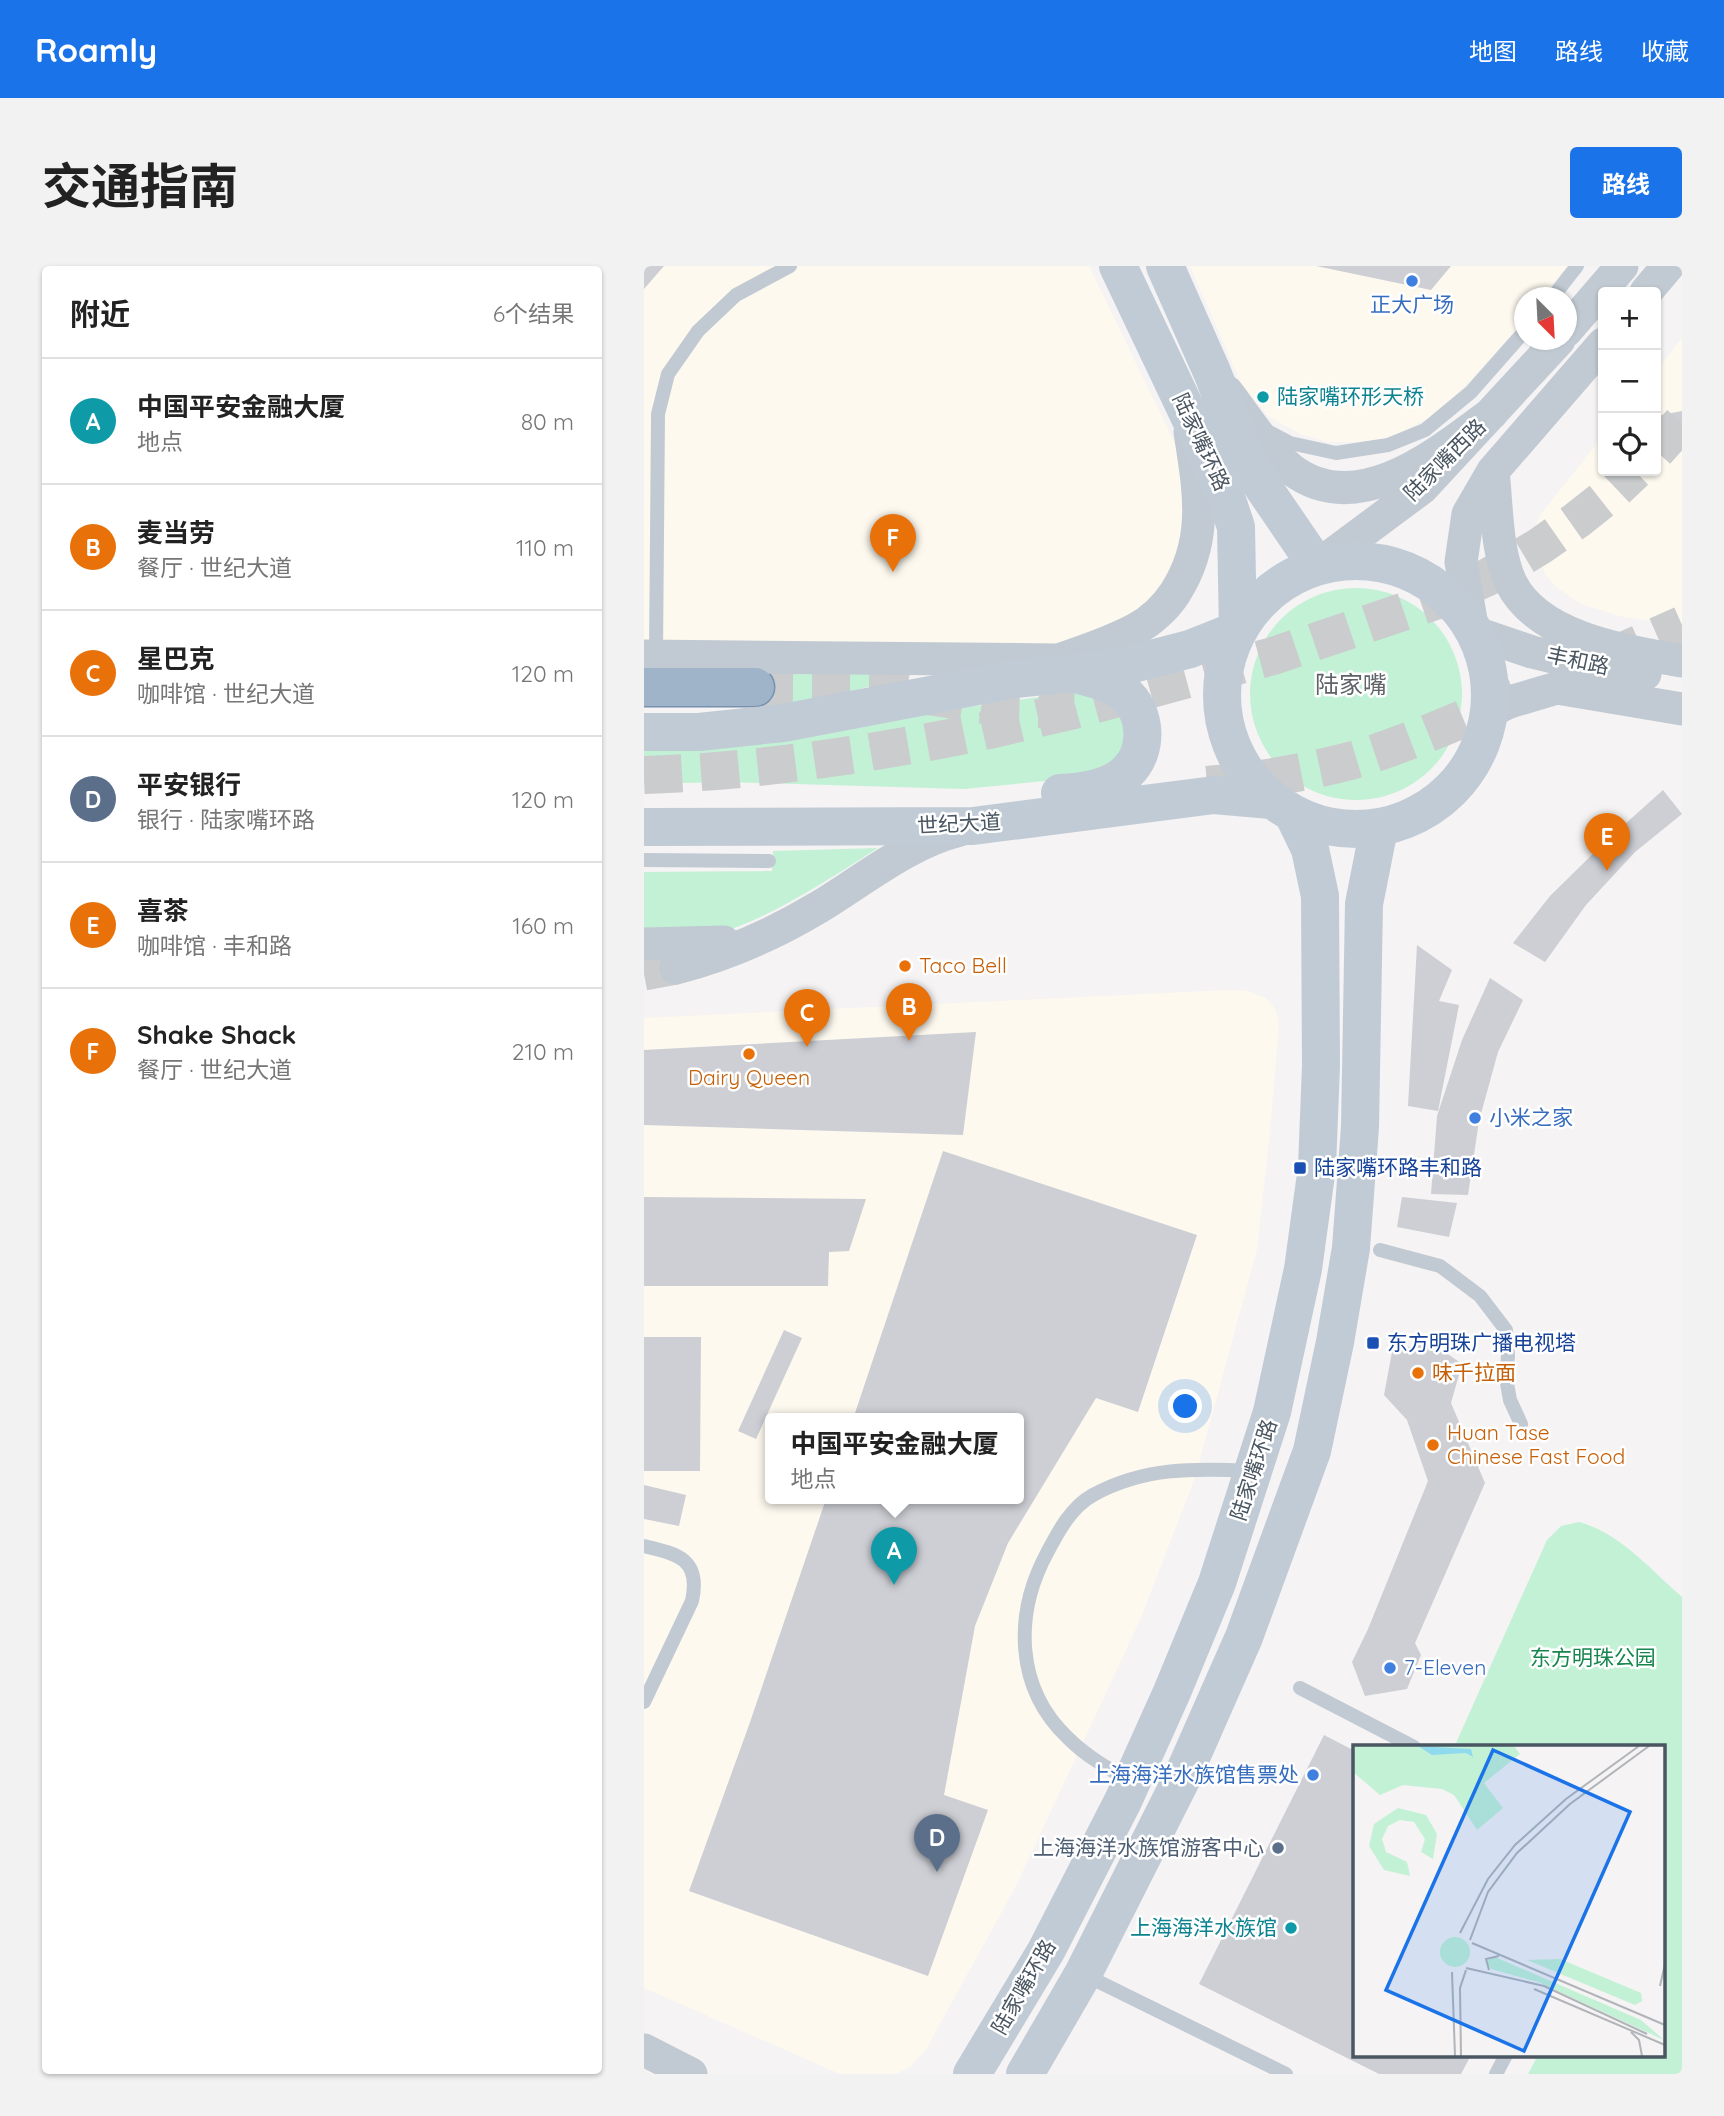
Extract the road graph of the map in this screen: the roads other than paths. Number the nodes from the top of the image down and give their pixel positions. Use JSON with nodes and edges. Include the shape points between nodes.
{"nodes":[{"id":1,"x":790,"y":266,"type":"edge"},
{"id":2,"x":1118,"y":266,"type":"edge"},
{"id":3,"x":1165,"y":266,"type":"edge"},
{"id":4,"x":1577,"y":266,"type":"edge"},
{"id":5,"x":1622,"y":266,"type":"edge"},
{"id":6,"x":1668,"y":266,"type":"edge"},
{"id":7,"x":1650,"y":287,"type":"edge"},
{"id":8,"x":1580,"y":291,"type":"junction"},
{"id":9,"x":1577,"y":292,"type":"edge"},
{"id":10,"x":1577,"y":300,"type":"edge"},
{"id":11,"x":1514,"y":345,"type":"edge"},
{"id":12,"x":1550,"y":350,"type":"edge"},
{"id":13,"x":1598,"y":350,"type":"edge"},
{"id":14,"x":1212,"y":372,"type":"junction"},
{"id":15,"x":1188,"y":412,"type":"junction"},
{"id":16,"x":1492,"y":413,"type":"junction"},
{"id":17,"x":1251,"y":423,"type":"junction"},
{"id":18,"x":1493,"y":471,"type":"junction"},
{"id":19,"x":1317,"y":566,"type":"junction"},
{"id":20,"x":650,"y":586,"type":"edge"},
{"id":21,"x":1474,"y":629,"type":"junction"},
{"id":22,"x":1238,"y":630,"type":"junction"},
{"id":23,"x":1682,"y":661,"type":"edge"},
{"id":24,"x":648,"y":666,"type":"edge"},
{"id":25,"x":1068,"y":667,"type":"junction"},
{"id":26,"x":1682,"y":680,"type":"edge"},
{"id":27,"x":755,"y":687,"type":"tunnel mouth"},
{"id":28,"x":1682,"y":709,"type":"edge"},
{"id":29,"x":1489,"y":713,"type":"junction"},
{"id":30,"x":644,"y":732,"type":"edge"},
{"id":31,"x":1282,"y":807,"type":"junction"},
{"id":32,"x":986,"y":825,"type":"junction"},
{"id":33,"x":644,"y":827,"type":"edge"},
{"id":34,"x":1379,"y":828,"type":"junction"},
{"id":35,"x":644,"y":860,"type":"edge"},
{"id":36,"x":769,"y":861,"type":"dead end"},
{"id":37,"x":755,"y":942,"type":"junction"},
{"id":38,"x":644,"y":944,"type":"edge"},
{"id":39,"x":676,"y":968,"type":"tunnel mouth"},
{"id":40,"x":1380,"y":1250,"type":"dead end"},
{"id":41,"x":1521,"y":1424,"type":"dead end"},
{"id":42,"x":1254,"y":1471,"type":"junction"},
{"id":43,"x":644,"y":1546,"type":"edge"},
{"id":44,"x":1300,"y":1688,"type":"dead end"},
{"id":45,"x":644,"y":1702,"type":"edge"},
{"id":46,"x":1410,"y":1745,"type":"edge"},
{"id":47,"x":1132,"y":1781,"type":"junction"},
{"id":48,"x":1083,"y":1974,"type":"junction"},
{"id":49,"x":644,"y":2050,"type":"edge"},
{"id":50,"x":1505,"y":2056,"type":"edge"},
{"id":51,"x":691,"y":2074,"type":"edge"},
{"id":52,"x":972,"y":2074,"type":"edge"},
{"id":53,"x":1025,"y":2074,"type":"edge"},
{"id":54,"x":1286,"y":2074,"type":"edge"},
{"id":55,"x":1496,"y":2074,"type":"edge"}],
"edges":[{"from":1,"to":20,"type":"lane","via":[[736,295],[698,331],[668,374],[658,414]]},
{"from":2,"to":15,"type":"main road","name":"陆家嘴环路"},
{"from":3,"to":14,"type":"main road","name":"陆家嘴环路"},
{"from":4,"to":8,"type":"lane"},
{"from":5,"to":8,"type":"street"},
{"from":6,"to":7,"type":"street"},
{"from":8,"to":9,"type":"lane"},
{"from":8,"to":10,"type":"street"},
{"from":11,"to":17,"type":"lane","via":[[1462,400],[1425,430],[1388,445],[1336,453],[1290,443]]},
{"from":12,"to":16,"type":"street","name":"陆家嘴西路"},
{"from":13,"to":18,"type":"street","name":"陆家嘴西路"},
{"from":14,"to":17,"type":"street"},
{"from":14,"to":19,"type":"main road","name":"陆家嘴环路","via":[[1242,448]]},
{"from":15,"to":22,"type":"main road","name":"陆家嘴环路","via":[[1236,527]]},
{"from":15,"to":25,"type":"street","via":[[1200,495],[1198,540],[1188,573],[1167,604],[1140,628]]},
{"from":16,"to":17,"type":"street","via":[[1422,464],[1380,482],[1344,488],[1311,482],[1291,469]]},
{"from":16,"to":19,"type":"street","name":"陆家嘴西路","via":[[1422,488]]},
{"from":18,"to":21,"type":"street","name":"陆家嘴西路","via":[[1468,514],[1461,562]]},
{"from":18,"to":23,"type":"street","via":[[1500,545],[1511,583],[1529,607],[1562,630],[1628,651]]},
{"from":19,"to":21,"type":"main road","via":[[1367,561],[1409,571],[1445,593]]},
{"from":19,"to":22,"type":"main road","via":[[1273,590]]},
{"from":20,"to":24,"type":"lane"},
{"from":21,"to":26,"type":"street","name":"丰和路","via":[[1532,652]]},
{"from":21,"to":29,"type":"main road","name":"世纪大道","via":[[1489,672]]},
{"from":22,"to":25,"type":"main road","via":[[1190,649],[1117,668]]},
{"from":22,"to":31,"type":"main road","via":[[1224,664],[1221,702],[1228,739],[1245,772]]},
{"from":24,"to":25,"type":"street","via":[[964,661]]},
{"from":24,"to":27,"type":"highway"},
{"from":25,"to":30,"type":"main road","via":[[783,723],[699,732]]},
{"from":25,"to":32,"type":"main road","via":[[1122,691],[1133,702],[1143,728],[1136,759],[1127,773],[1110,783],[1030,797]]},
{"from":28,"to":29,"type":"street","name":"丰和路","via":[[1557,688],[1506,703]]},
{"from":29,"to":34,"type":"main road","name":"世纪大道","via":[[1478,753],[1453,788],[1419,814]]},
{"from":31,"to":32,"type":"main road","name":"世纪大道","via":[[1214,795]]},
{"from":31,"to":34,"type":"main road","name":"世纪大道","via":[[1335,828]]},
{"from":31,"to":42,"type":"main road","name":"陆家嘴环路","via":[[1310,849],[1320,896],[1317,1167],[1303,1269],[1272,1412]]},
{"from":32,"to":33,"type":"main road","name":"世纪大道"},
{"from":32,"to":37,"type":"street","via":[[948,833],[912,848],[817,909]]},
{"from":34,"to":48,"type":"main road","via":[[1364,904],[1360,1127],[1351,1248],[1312,1451],[1244,1637],[1181,1780]]},
{"from":35,"to":36,"type":"lane"},
{"from":37,"to":38,"type":"street"},
{"from":37,"to":39,"type":"street"},
{"from":40,"to":41,"type":"lane","via":[[1440,1266],[1480,1296],[1506,1330],[1506,1378]]},
{"from":42,"to":47,"type":"main road","name":"陆家嘴环路","via":[[1216,1583]]},
{"from":42,"to":47,"type":"lane","via":[[1167,1470],[1122,1482],[1089,1497],[1062,1524],[1038,1568],[1023,1652],[1034,1688],[1047,1714],[1068,1738]]},
{"from":43,"to":45,"type":"lane","via":[[675,1553],[687,1561],[695,1587]]},
{"from":44,"to":46,"type":"lane"},
{"from":47,"to":52,"type":"main road","name":"陆家嘴环路","via":[[1046,1951]]},
{"from":48,"to":53,"type":"main road"},
{"from":48,"to":54,"type":"lane"},
{"from":49,"to":51,"type":"street"},
{"from":50,"to":55,"type":"lane"}]}
